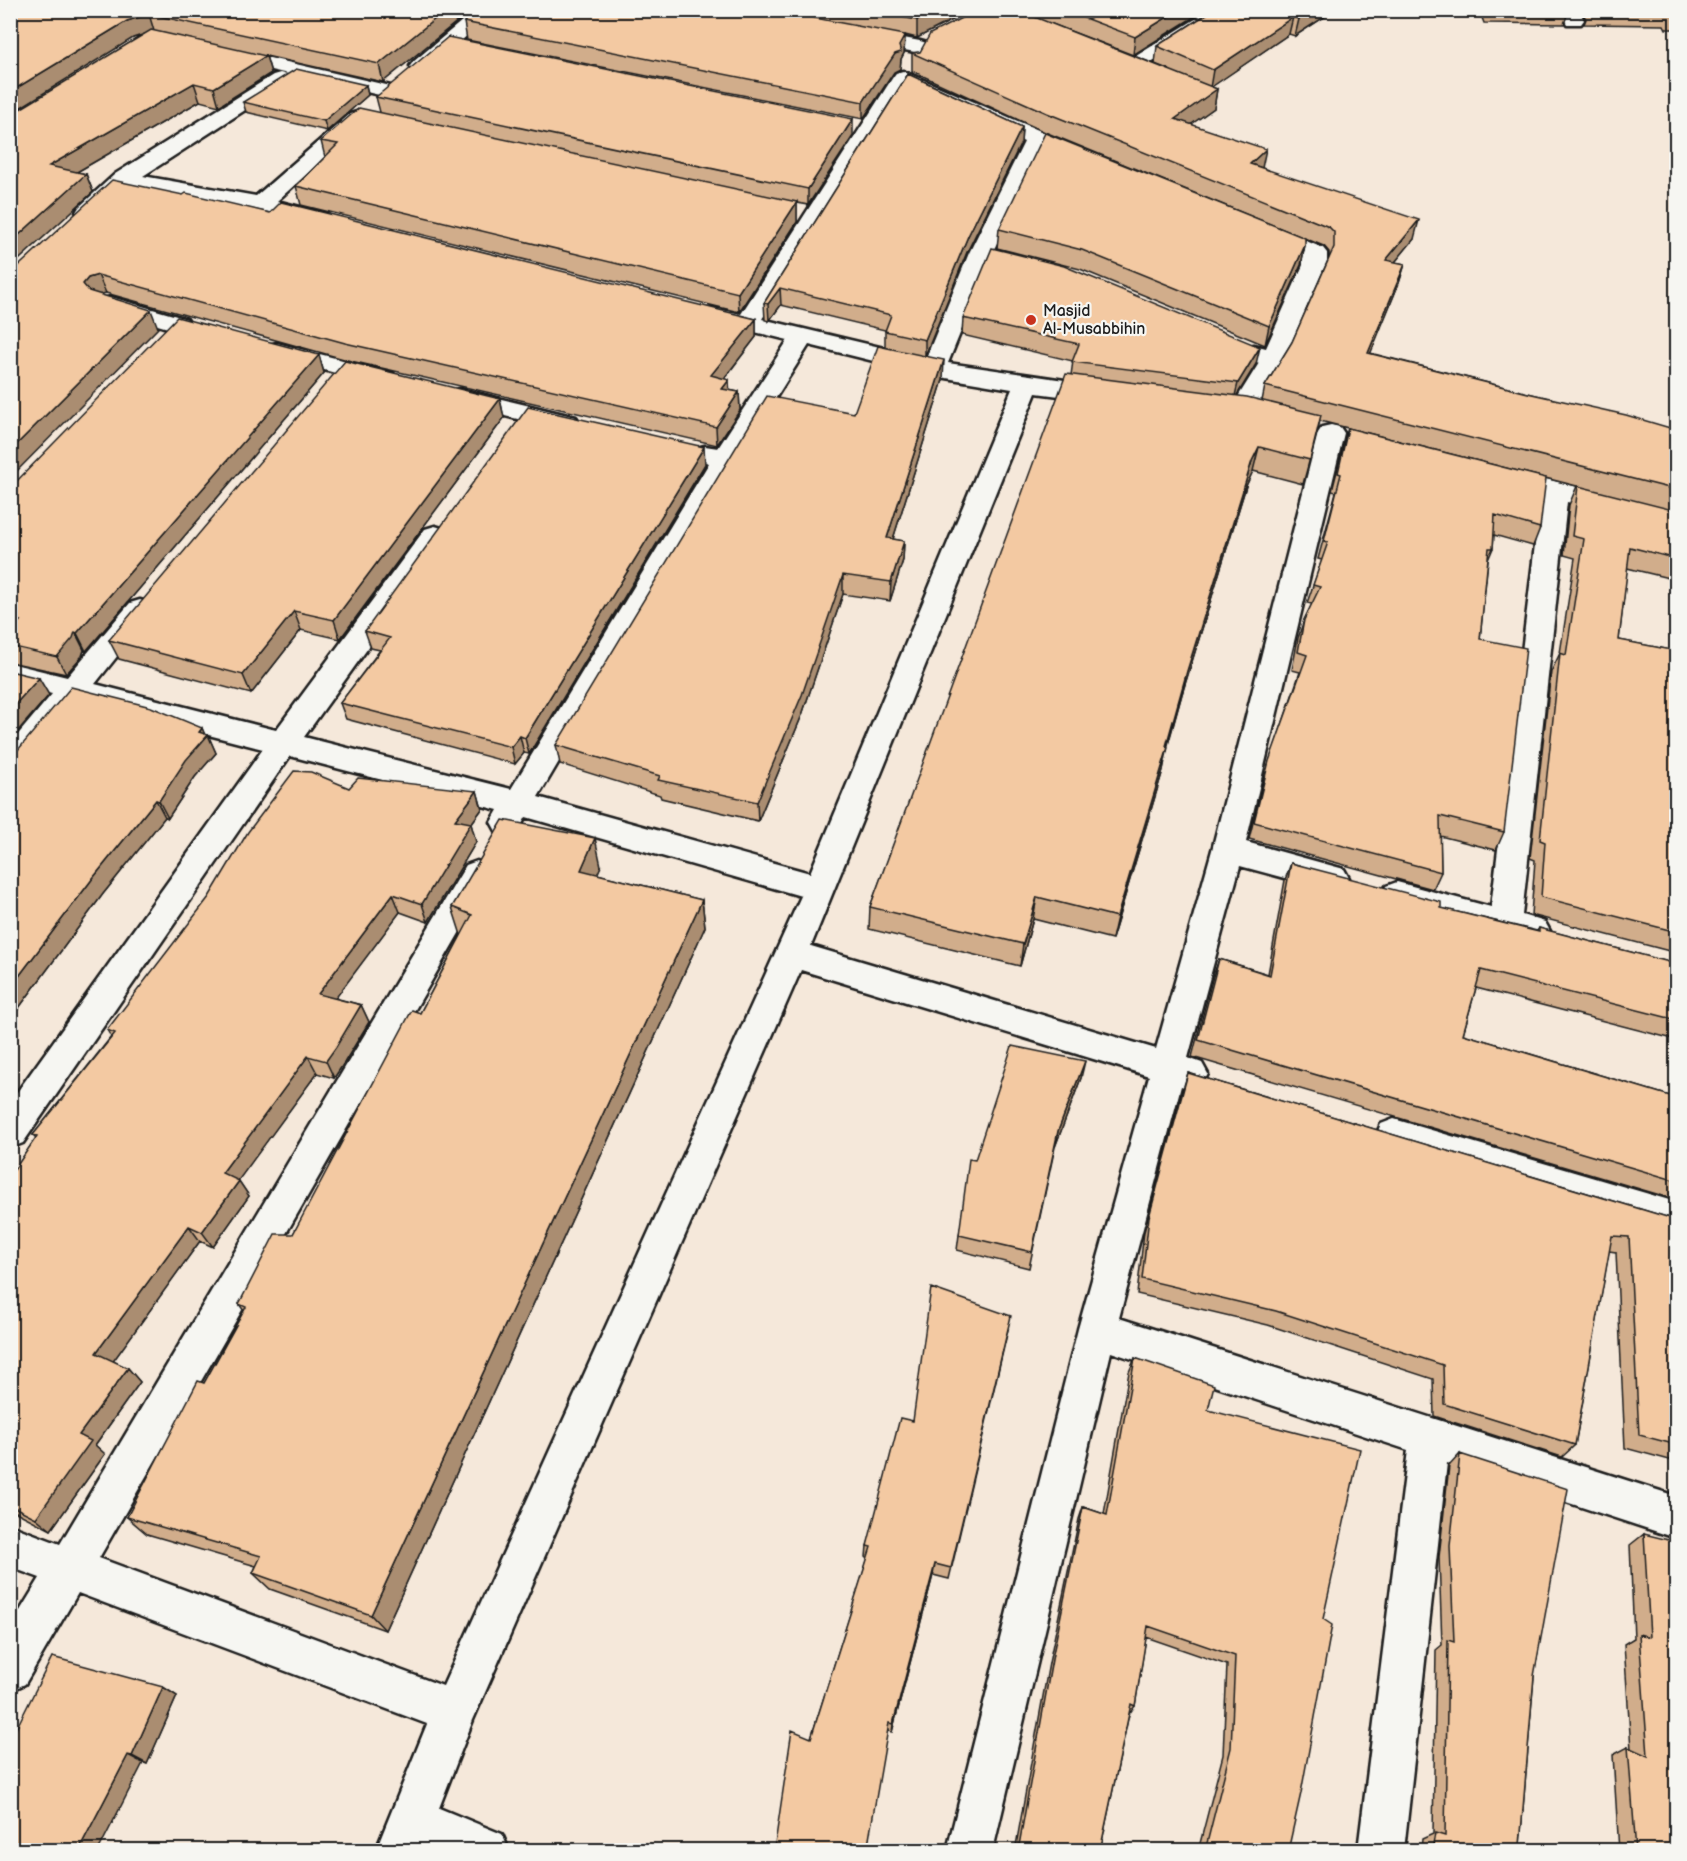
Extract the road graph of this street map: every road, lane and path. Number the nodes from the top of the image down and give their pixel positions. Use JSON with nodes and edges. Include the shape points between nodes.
{"nodes":[{"id":1,"x":488,"y":10,"type":"edge"},
{"id":2,"x":1224,"y":10,"type":"edge"},
{"id":3,"x":839,"y":32,"type":"edge"},
{"id":4,"x":941,"y":37,"type":"edge"},
{"id":5,"x":448,"y":44,"type":"junction"},
{"id":6,"x":920,"y":47,"type":"junction"},
{"id":7,"x":472,"y":49,"type":"edge"},
{"id":8,"x":208,"y":50,"type":"edge"},
{"id":9,"x":1113,"y":57,"type":"edge"},
{"id":10,"x":1135,"y":65,"type":"junction"},
{"id":11,"x":294,"y":70,"type":"junction"},
{"id":12,"x":1156,"y":74,"type":"edge"},
{"id":13,"x":903,"y":77,"type":"junction"},
{"id":14,"x":388,"y":91,"type":"junction"},
{"id":15,"x":359,"y":117,"type":"junction"},
{"id":16,"x":382,"y":122,"type":"edge"},
{"id":17,"x":846,"y":125,"type":"edge"},
{"id":18,"x":870,"y":130,"type":"junction"},
{"id":19,"x":1036,"y":139,"type":"junction"},
{"id":20,"x":1102,"y":166,"type":"edge"},
{"id":21,"x":123,"y":179,"type":"junction"},
{"id":22,"x":261,"y":204,"type":"junction"},
{"id":23,"x":791,"y":211,"type":"edge"},
{"id":24,"x":814,"y":216,"type":"junction"},
{"id":25,"x":75,"y":224,"type":"edge"},
{"id":26,"x":342,"y":224,"type":"edge"},
{"id":27,"x":1247,"y":224,"type":"edge"},
{"id":28,"x":981,"y":253,"type":"junction"},
{"id":29,"x":1051,"y":270,"type":"edge"},
{"id":30,"x":105,"y":302,"type":"edge"},
{"id":31,"x":689,"y":310,"type":"edge"},
{"id":32,"x":747,"y":324,"type":"junction"},
{"id":33,"x":204,"y":330,"type":"edge"},
{"id":34,"x":802,"y":338,"type":"junction"},
{"id":35,"x":1231,"y":342,"type":"edge"},
{"id":36,"x":258,"y":345,"type":"edge"},
{"id":37,"x":1273,"y":360,"type":"junction"},
{"id":38,"x":934,"y":368,"type":"junction"},
{"id":39,"x":1027,"y":384,"type":"junction"},
{"id":40,"x":1129,"y":396,"type":"edge"},
{"id":41,"x":1242,"y":412,"type":"edge"},
{"id":42,"x":592,"y":429,"type":"edge"},
{"id":43,"x":1331,"y":433,"type":"dead end"},
{"id":44,"x":681,"y":449,"type":"edge"},
{"id":45,"x":725,"y":458,"type":"junction"},
{"id":46,"x":1476,"y":470,"type":"edge"},
{"id":47,"x":1555,"y":490,"type":"junction"},
{"id":48,"x":453,"y":510,"type":"edge"},
{"id":49,"x":1677,"y":521,"type":"edge"},
{"id":50,"x":159,"y":589,"type":"edge"},
{"id":51,"x":10,"y":673,"type":"edge"},
{"id":52,"x":74,"y":690,"type":"junction"},
{"id":53,"x":284,"y":742,"type":"junction"},
{"id":54,"x":10,"y":765,"type":"edge"},
{"id":55,"x":518,"y":803,"type":"junction"},
{"id":56,"x":1228,"y":849,"type":"junction"},
{"id":57,"x":820,"y":889,"type":"junction"},
{"id":58,"x":1505,"y":924,"type":"junction"},
{"id":59,"x":1562,"y":939,"type":"edge"},
{"id":60,"x":792,"y":954,"type":"junction"},
{"id":61,"x":1170,"y":1068,"type":"junction"},
{"id":62,"x":1226,"y":1085,"type":"edge"},
{"id":63,"x":1361,"y":1125,"type":"edge"},
{"id":64,"x":10,"y":1132,"type":"edge"},
{"id":65,"x":1677,"y":1219,"type":"edge"},
{"id":66,"x":1097,"y":1329,"type":"junction"},
{"id":67,"x":1430,"y":1437,"type":"junction"},
{"id":68,"x":1677,"y":1516,"type":"edge"},
{"id":69,"x":10,"y":1546,"type":"edge"},
{"id":70,"x":70,"y":1569,"type":"junction"},
{"id":71,"x":10,"y":1669,"type":"edge"},
{"id":72,"x":454,"y":1712,"type":"junction"},
{"id":73,"x":405,"y":1835,"type":"edge"},
{"id":74,"x":486,"y":1851,"type":"edge"},
{"id":75,"x":970,"y":1851,"type":"edge"},
{"id":76,"x":1381,"y":1851,"type":"edge"}],
"edges":[{"from":1,"to":5,"type":"street"},
{"from":2,"to":10,"type":"street"},
{"from":3,"to":6,"type":"street"},
{"from":4,"to":6,"type":"street"},
{"from":5,"to":7,"type":"street"},
{"from":5,"to":14,"type":"street"},
{"from":6,"to":13,"type":"street"},
{"from":8,"to":11,"type":"street"},
{"from":9,"to":10,"type":"street"},
{"from":10,"to":12,"type":"street"},
{"from":11,"to":14,"type":"street"},
{"from":11,"to":21,"type":"street"},
{"from":13,"to":18,"type":"street"},
{"from":13,"to":19,"type":"street"},
{"from":14,"to":15,"type":"street"},
{"from":15,"to":16,"type":"street"},
{"from":15,"to":22,"type":"street"},
{"from":17,"to":18,"type":"street"},
{"from":18,"to":24,"type":"street"},
{"from":19,"to":20,"type":"street"},
{"from":19,"to":28,"type":"street"},
{"from":21,"to":22,"type":"street"},
{"from":21,"to":25,"type":"street"},
{"from":22,"to":26,"type":"street"},
{"from":23,"to":24,"type":"street"},
{"from":24,"to":32,"type":"street"},
{"from":27,"to":37,"type":"street","via":[[1315,253],[1315,265]]},
{"from":28,"to":29,"type":"street"},
{"from":28,"to":38,"type":"street"},
{"from":30,"to":33,"type":"street","via":[[170,333]]},
{"from":31,"to":32,"type":"street"},
{"from":32,"to":34,"type":"street"},
{"from":34,"to":38,"type":"street"},
{"from":34,"to":45,"type":"street"},
{"from":35,"to":37,"type":"street"},
{"from":36,"to":42,"type":"street","via":[[336,378],[423,388],[517,423]]},
{"from":37,"to":41,"type":"street"},
{"from":38,"to":39,"type":"street"},
{"from":39,"to":40,"type":"street"},
{"from":39,"to":57,"type":"street"},
{"from":43,"to":56,"type":"street"},
{"from":44,"to":45,"type":"street"},
{"from":45,"to":55,"type":"street"},
{"from":46,"to":47,"type":"street"},
{"from":47,"to":49,"type":"street"},
{"from":47,"to":58,"type":"street"},
{"from":48,"to":53,"type":"street"},
{"from":50,"to":52,"type":"street"},
{"from":51,"to":52,"type":"street"},
{"from":52,"to":53,"type":"street"},
{"from":52,"to":54,"type":"street"},
{"from":53,"to":55,"type":"street"},
{"from":53,"to":64,"type":"street"},
{"from":55,"to":57,"type":"street"},
{"from":55,"to":70,"type":"street"},
{"from":56,"to":58,"type":"street"},
{"from":56,"to":61,"type":"street"},
{"from":57,"to":60,"type":"street"},
{"from":58,"to":59,"type":"street"},
{"from":60,"to":61,"type":"street"},
{"from":60,"to":72,"type":"street"},
{"from":61,"to":62,"type":"street"},
{"from":61,"to":66,"type":"street"},
{"from":63,"to":65,"type":"street"},
{"from":66,"to":67,"type":"street"},
{"from":66,"to":75,"type":"street"},
{"from":67,"to":68,"type":"street"},
{"from":67,"to":76,"type":"street"},
{"from":69,"to":70,"type":"street"},
{"from":70,"to":71,"type":"street"},
{"from":70,"to":72,"type":"street"},
{"from":72,"to":73,"type":"street"},
{"from":73,"to":74,"type":"street"}]}
